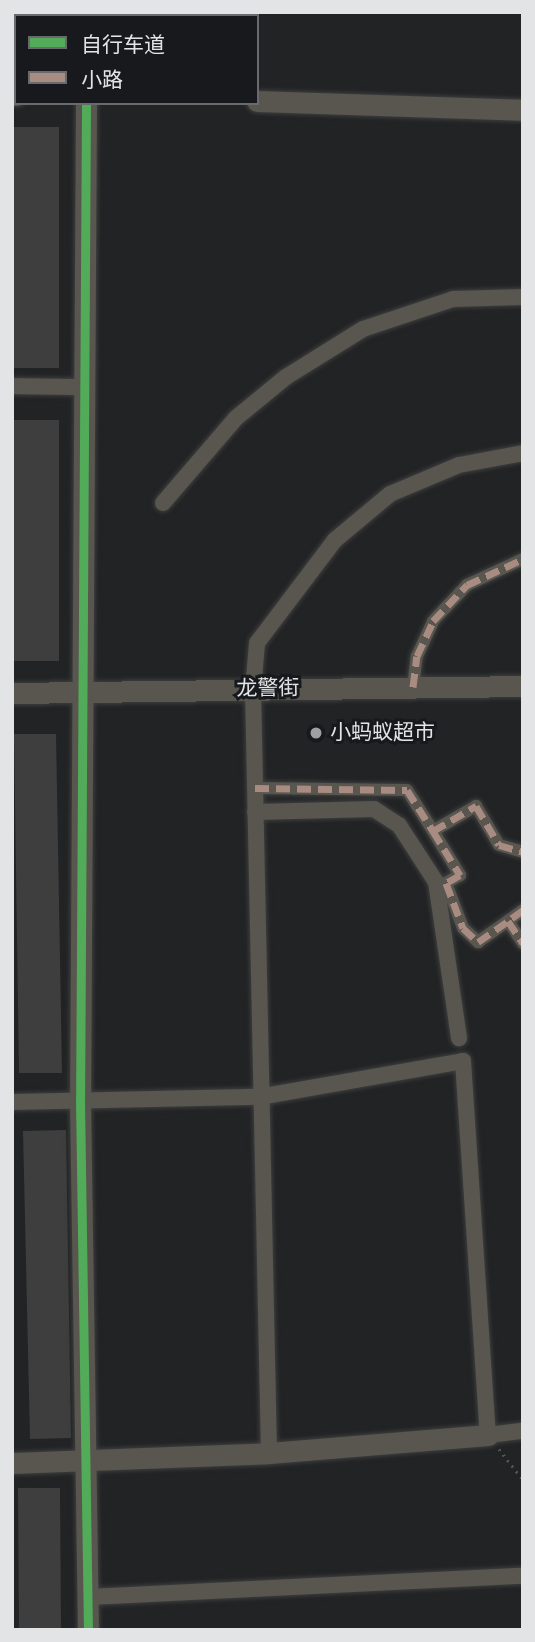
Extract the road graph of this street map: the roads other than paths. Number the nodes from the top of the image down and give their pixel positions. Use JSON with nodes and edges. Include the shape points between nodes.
{"nodes":[{"id":1,"x":259,"y":101,"type":"edge"},
{"id":2,"x":86,"y":105,"type":"edge"},
{"id":3,"x":523,"y":110,"type":"edge"},
{"id":4,"x":523,"y":297,"type":"edge"},
{"id":5,"x":12,"y":386,"type":"edge"},
{"id":6,"x":85,"y":387,"type":"junction"},
{"id":7,"x":523,"y":453,"type":"edge"},
{"id":8,"x":163,"y":503,"type":"dead end"},
{"id":9,"x":523,"y":559,"type":"edge"},
{"id":10,"x":523,"y":686,"type":"edge"},
{"id":11,"x":413,"y":687,"type":"junction"},
{"id":12,"x":253,"y":690,"type":"junction"},
{"id":13,"x":86,"y":691,"type":"junction"},
{"id":14,"x":12,"y":693,"type":"edge"},
{"id":15,"x":255,"y":788,"type":"junction"},
{"id":16,"x":255,"y":812,"type":"junction"},
{"id":17,"x":433,"y":831,"type":"junction"},
{"id":18,"x":523,"y":852,"type":"edge"},
{"id":19,"x":523,"y":910,"type":"edge"},
{"id":20,"x":508,"y":921,"type":"junction"},
{"id":21,"x":523,"y":943,"type":"edge"},
{"id":22,"x":459,"y":1038,"type":"dead end"},
{"id":23,"x":260,"y":1097,"type":"junction"},
{"id":24,"x":80,"y":1100,"type":"junction"},
{"id":25,"x":12,"y":1102,"type":"edge"},
{"id":26,"x":523,"y":1431,"type":"edge"},
{"id":27,"x":488,"y":1435,"type":"junction"},
{"id":28,"x":269,"y":1453,"type":"junction"},
{"id":29,"x":85,"y":1460,"type":"junction"},
{"id":30,"x":12,"y":1463,"type":"edge"},
{"id":31,"x":523,"y":1577,"type":"edge"},
{"id":32,"x":87,"y":1597,"type":"junction"},
{"id":33,"x":88,"y":1630,"type":"edge"}],
"edges":[{"from":1,"to":3,"type":"street"},
{"from":2,"to":6,"type":"street"},
{"from":4,"to":8,"type":"street","via":[[453,299],[363,329],[286,377],[236,418]]},
{"from":5,"to":6,"type":"street"},
{"from":6,"to":13,"type":"street"},
{"from":7,"to":12,"type":"street","via":[[459,465],[390,494],[335,540],[257,643]]},
{"from":9,"to":11,"type":"street","via":[[467,585],[433,621],[416,656]]},
{"from":10,"to":11,"type":"street","name":"龙警街"},
{"from":11,"to":12,"type":"street","name":"龙警街"},
{"from":12,"to":13,"type":"street","name":"龙警街"},
{"from":12,"to":15,"type":"street"},
{"from":13,"to":14,"type":"street","name":"龙警街"},
{"from":13,"to":24,"type":"street"},
{"from":15,"to":16,"type":"street"},
{"from":15,"to":17,"type":"street","via":[[407,790]]},
{"from":16,"to":22,"type":"street","via":[[374,809],[399,825],[436,882]]},
{"from":16,"to":23,"type":"street"},
{"from":17,"to":18,"type":"street","via":[[476,806],[499,845]]},
{"from":17,"to":20,"type":"street","via":[[460,875],[446,883],[463,928],[478,942]]},
{"from":19,"to":20,"type":"street"},
{"from":20,"to":21,"type":"street"},
{"from":23,"to":24,"type":"street"},
{"from":23,"to":27,"type":"street","via":[[463,1061]]},
{"from":23,"to":28,"type":"street"},
{"from":24,"to":25,"type":"street"},
{"from":24,"to":29,"type":"street"},
{"from":26,"to":27,"type":"street"},
{"from":27,"to":28,"type":"street"},
{"from":28,"to":29,"type":"street"},
{"from":29,"to":30,"type":"street"},
{"from":29,"to":32,"type":"street"},
{"from":31,"to":32,"type":"street"},
{"from":32,"to":33,"type":"street"}]}
